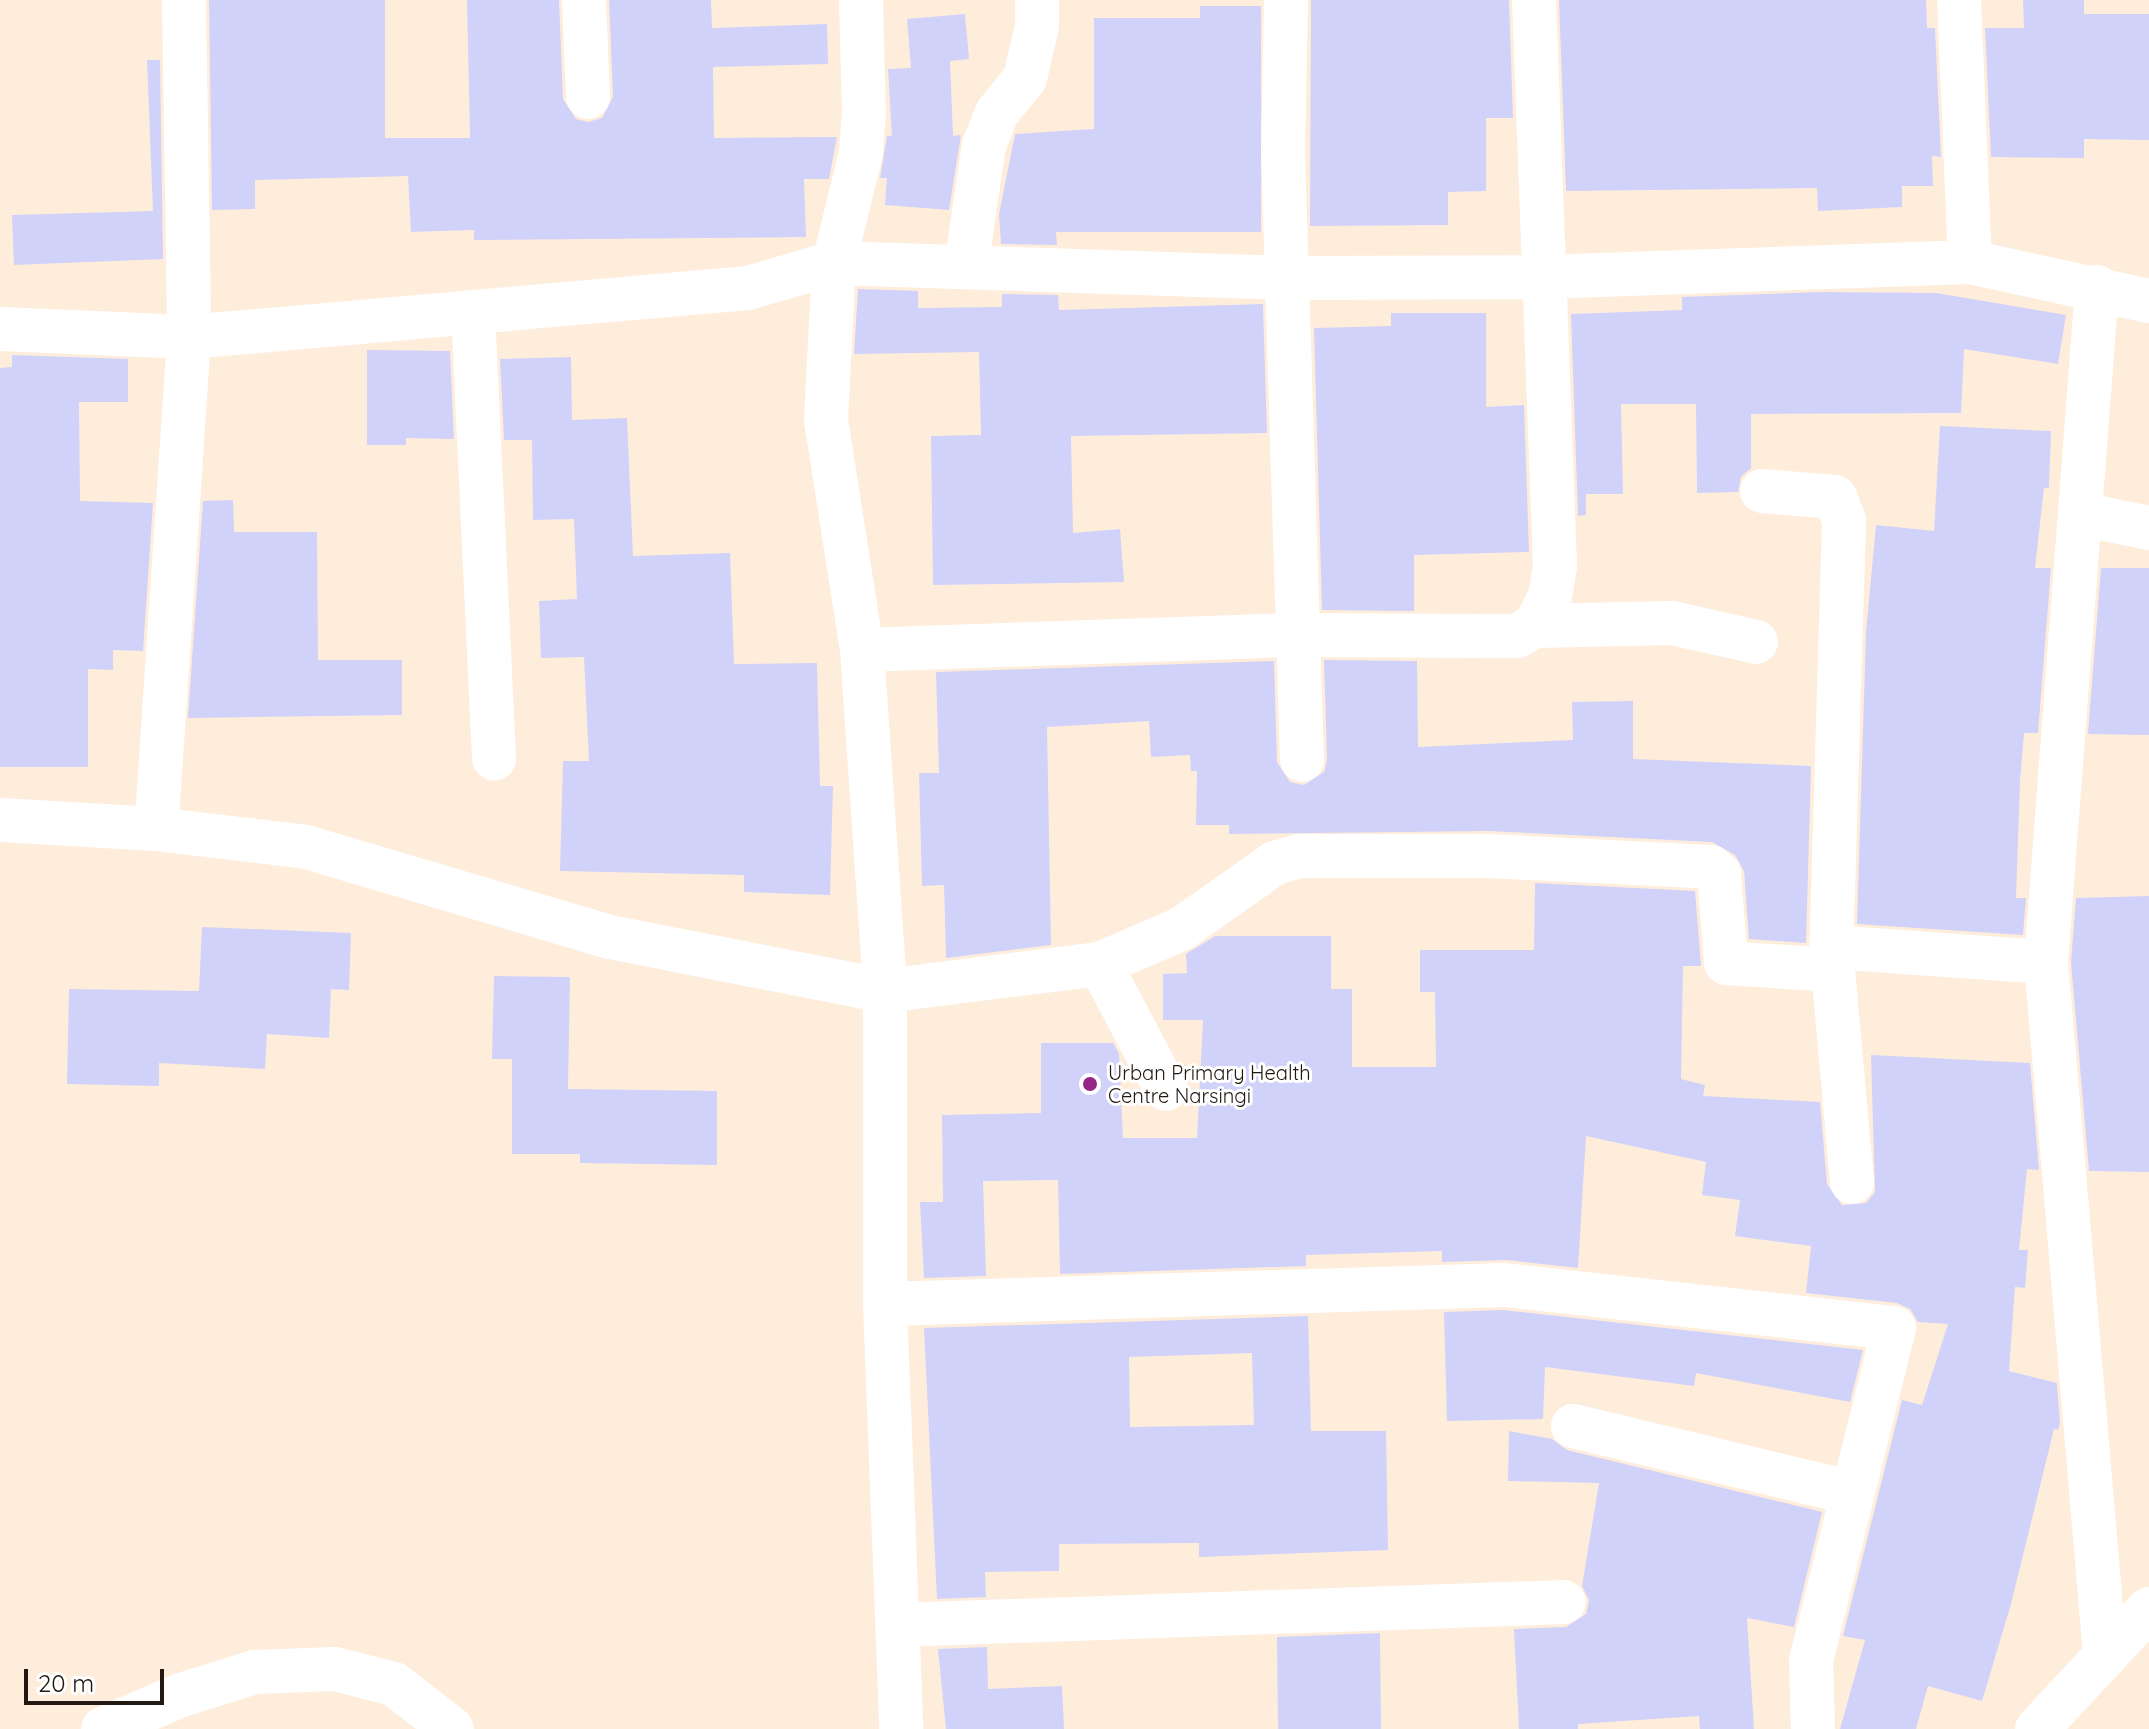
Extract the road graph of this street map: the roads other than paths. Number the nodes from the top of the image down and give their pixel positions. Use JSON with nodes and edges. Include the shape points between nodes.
{"nodes":[{"id":1,"x":184,"y":0,"type":"edge"},
{"id":2,"x":584,"y":0,"type":"edge"},
{"id":3,"x":861,"y":0,"type":"edge"},
{"id":4,"x":1037,"y":0,"type":"edge"},
{"id":5,"x":1286,"y":0,"type":"edge"},
{"id":6,"x":1534,"y":0,"type":"edge"},
{"id":7,"x":1959,"y":0,"type":"edge"},
{"id":8,"x":588,"y":97,"type":"dead end"},
{"id":9,"x":1970,"y":262,"type":"junction"},
{"id":10,"x":834,"y":263,"type":"junction"},
{"id":11,"x":966,"y":267,"type":"junction"},
{"id":12,"x":1541,"y":277,"type":"junction"},
{"id":13,"x":1287,"y":278,"type":"junction"},
{"id":14,"x":2097,"y":287,"type":"junction"},
{"id":15,"x":2149,"y":301,"type":"edge"},
{"id":16,"x":473,"y":312,"type":"junction"},
{"id":17,"x":0,"y":329,"type":"edge"},
{"id":18,"x":189,"y":337,"type":"junction"},
{"id":19,"x":1762,"y":491,"type":"dead end"},
{"id":20,"x":2081,"y":514,"type":"junction"},
{"id":21,"x":2149,"y":528,"type":"edge"},
{"id":22,"x":1535,"y":626,"type":"junction"},
{"id":23,"x":1300,"y":635,"type":"junction"},
{"id":24,"x":1756,"y":642,"type":"dead end"},
{"id":25,"x":862,"y":650,"type":"junction"},
{"id":26,"x":494,"y":759,"type":"dead end"},
{"id":27,"x":1302,"y":760,"type":"dead end"},
{"id":28,"x":0,"y":820,"type":"edge"},
{"id":29,"x":156,"y":829,"type":"junction"},
{"id":30,"x":1832,"y":958,"type":"junction"},
{"id":31,"x":2046,"y":962,"type":"junction"},
{"id":32,"x":1100,"y":964,"type":"junction"},
{"id":33,"x":885,"y":991,"type":"junction"},
{"id":34,"x":1166,"y":1089,"type":"dead end"},
{"id":35,"x":1852,"y":1182,"type":"dead end"},
{"id":36,"x":885,"y":1304,"type":"junction"},
{"id":37,"x":1573,"y":1426,"type":"dead end"},
{"id":38,"x":1852,"y":1493,"type":"junction"},
{"id":39,"x":1564,"y":1602,"type":"dead end"},
{"id":40,"x":2149,"y":1609,"type":"edge"},
{"id":41,"x":897,"y":1625,"type":"junction"},
{"id":42,"x":2105,"y":1654,"type":"junction"},
{"id":43,"x":103,"y":1729,"type":"edge"},
{"id":44,"x":452,"y":1729,"type":"edge"},
{"id":45,"x":901,"y":1729,"type":"edge"},
{"id":46,"x":1813,"y":1729,"type":"edge"},
{"id":47,"x":2037,"y":1729,"type":"edge"}],
"edges":[{"from":1,"to":18,"type":"street"},
{"from":2,"to":8,"type":"street"},
{"from":3,"to":10,"type":"street","via":[[861,153]]},
{"from":4,"to":11,"type":"street","via":[[1025,78],[997,113],[984,145]]},
{"from":5,"to":13,"type":"street"},
{"from":6,"to":12,"type":"street"},
{"from":7,"to":9,"type":"street"},
{"from":9,"to":12,"type":"street"},
{"from":9,"to":14,"type":"street"},
{"from":10,"to":11,"type":"street"},
{"from":10,"to":16,"type":"street","via":[[748,288]]},
{"from":10,"to":25,"type":"street","via":[[826,420]]},
{"from":11,"to":13,"type":"street"},
{"from":12,"to":13,"type":"street"},
{"from":12,"to":22,"type":"street","via":[[1555,566],[1550,597]]},
{"from":13,"to":23,"type":"street"},
{"from":14,"to":15,"type":"street"},
{"from":14,"to":20,"type":"street"},
{"from":16,"to":18,"type":"street"},
{"from":16,"to":26,"type":"street"},
{"from":17,"to":18,"type":"street"},
{"from":18,"to":29,"type":"street"},
{"from":19,"to":30,"type":"street","via":[[1835,497],[1844,520]]},
{"from":20,"to":21,"type":"street"},
{"from":20,"to":31,"type":"street"},
{"from":22,"to":23,"type":"street","via":[[1517,636]]},
{"from":22,"to":24,"type":"street","via":[[1672,623]]},
{"from":23,"to":25,"type":"street"},
{"from":23,"to":27,"type":"street"},
{"from":25,"to":33,"type":"street"},
{"from":28,"to":29,"type":"street"},
{"from":29,"to":33,"type":"street","via":[[306,847],[610,937]]},
{"from":30,"to":31,"type":"street"},
{"from":30,"to":32,"type":"street","via":[[1726,963],[1719,874],[1711,867],[1488,856],[1300,856],[1275,863],[1181,929]]},
{"from":30,"to":35,"type":"street"},
{"from":31,"to":42,"type":"street"},
{"from":32,"to":33,"type":"street"},
{"from":32,"to":34,"type":"street"},
{"from":33,"to":36,"type":"street"},
{"from":36,"to":38,"type":"street","via":[[1504,1285],[1894,1328]]},
{"from":36,"to":41,"type":"street"},
{"from":37,"to":38,"type":"street"},
{"from":38,"to":46,"type":"street","via":[[1811,1661]]},
{"from":39,"to":41,"type":"street"},
{"from":40,"to":42,"type":"street"},
{"from":41,"to":45,"type":"street"},
{"from":42,"to":47,"type":"street"},
{"from":43,"to":44,"type":"street","via":[[181,1695],[255,1672],[335,1669],[394,1684]]}]}
